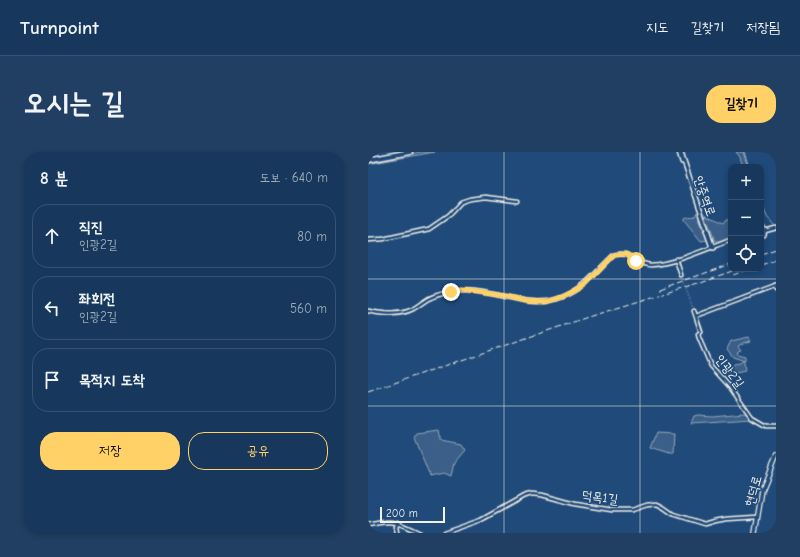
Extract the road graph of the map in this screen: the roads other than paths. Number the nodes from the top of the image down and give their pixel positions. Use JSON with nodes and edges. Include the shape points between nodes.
{"nodes":[{"id":1,"x":398,"y":152,"type":"edge"},
{"id":2,"x":410,"y":152,"type":"edge"},
{"id":3,"x":680,"y":152,"type":"edge"},
{"id":4,"x":368,"y":159,"type":"edge"},
{"id":5,"x":695,"y":198,"type":"joint"},
{"id":6,"x":517,"y":201,"type":"dead end"},
{"id":7,"x":764,"y":228,"type":"edge"},
{"id":8,"x":776,"y":228,"type":"edge"},
{"id":9,"x":765,"y":231,"type":"junction"},
{"id":10,"x":764,"y":234,"type":"edge"},
{"id":11,"x":368,"y":240,"type":"edge"},
{"id":12,"x":728,"y":242,"type":"edge"},
{"id":13,"x":713,"y":247,"type":"junction"},
{"id":14,"x":676,"y":259,"type":"junction"},
{"id":15,"x":681,"y":275,"type":"tunnel mouth"},
{"id":16,"x":775,"y":286,"type":"edge"},
{"id":17,"x":776,"y":290,"type":"edge"},
{"id":18,"x":368,"y":310,"type":"edge"},
{"id":19,"x":694,"y":311,"type":"tunnel mouth"},
{"id":20,"x":696,"y":316,"type":"junction"},
{"id":21,"x":776,"y":426,"type":"edge"},
{"id":22,"x":776,"y":456,"type":"edge"},
{"id":23,"x":757,"y":517,"type":"junction"},
{"id":24,"x":398,"y":522,"type":"junction"},
{"id":25,"x":368,"y":525,"type":"edge"},
{"id":26,"x":397,"y":533,"type":"edge"},
{"id":27,"x":420,"y":533,"type":"edge"},
{"id":28,"x":444,"y":533,"type":"edge"},
{"id":29,"x":755,"y":533,"type":"edge"}],
"edges":[{"from":1,"to":4,"type":"main road"},
{"from":2,"to":4,"type":"main road"},
{"from":3,"to":5,"type":"street","name":"안중역로"},
{"from":3,"to":13,"type":"street"},
{"from":5,"to":13,"type":"street","name":"안중역로"},
{"from":6,"to":11,"type":"street","via":[[470,199],[461,202],[448,216],[428,229]]},
{"from":7,"to":9,"type":"street"},
{"from":8,"to":9,"type":"street"},
{"from":9,"to":10,"type":"street"},
{"from":12,"to":13,"type":"street"},
{"from":13,"to":14,"type":"street"},
{"from":14,"to":15,"type":"street"},
{"from":14,"to":18,"type":"street","via":[[658,264],[644,264],[626,254],[614,255],[585,285],[547,302],[525,301],[491,293],[462,290],[436,295],[405,312],[382,314]]},
{"from":16,"to":17,"type":"street"},
{"from":16,"to":20,"type":"street"},
{"from":19,"to":20,"type":"street","name":"인광2길"},
{"from":20,"to":21,"type":"street","name":"인광2길","via":[[701,332],[698,334],[699,338],[712,366],[752,418],[766,426]]},
{"from":22,"to":23,"type":"main road","name":"현덕로","via":[[762,490]]},
{"from":23,"to":28,"type":"street","name":"덕목1길","via":[[726,519],[705,524],[673,514],[657,504],[632,510],[612,510],[532,494],[481,520]]},
{"from":23,"to":29,"type":"main road","name":"현덕로"},
{"from":24,"to":25,"type":"street","via":[[386,521]]},
{"from":24,"to":26,"type":"street"},
{"from":24,"to":27,"type":"street"}]}
